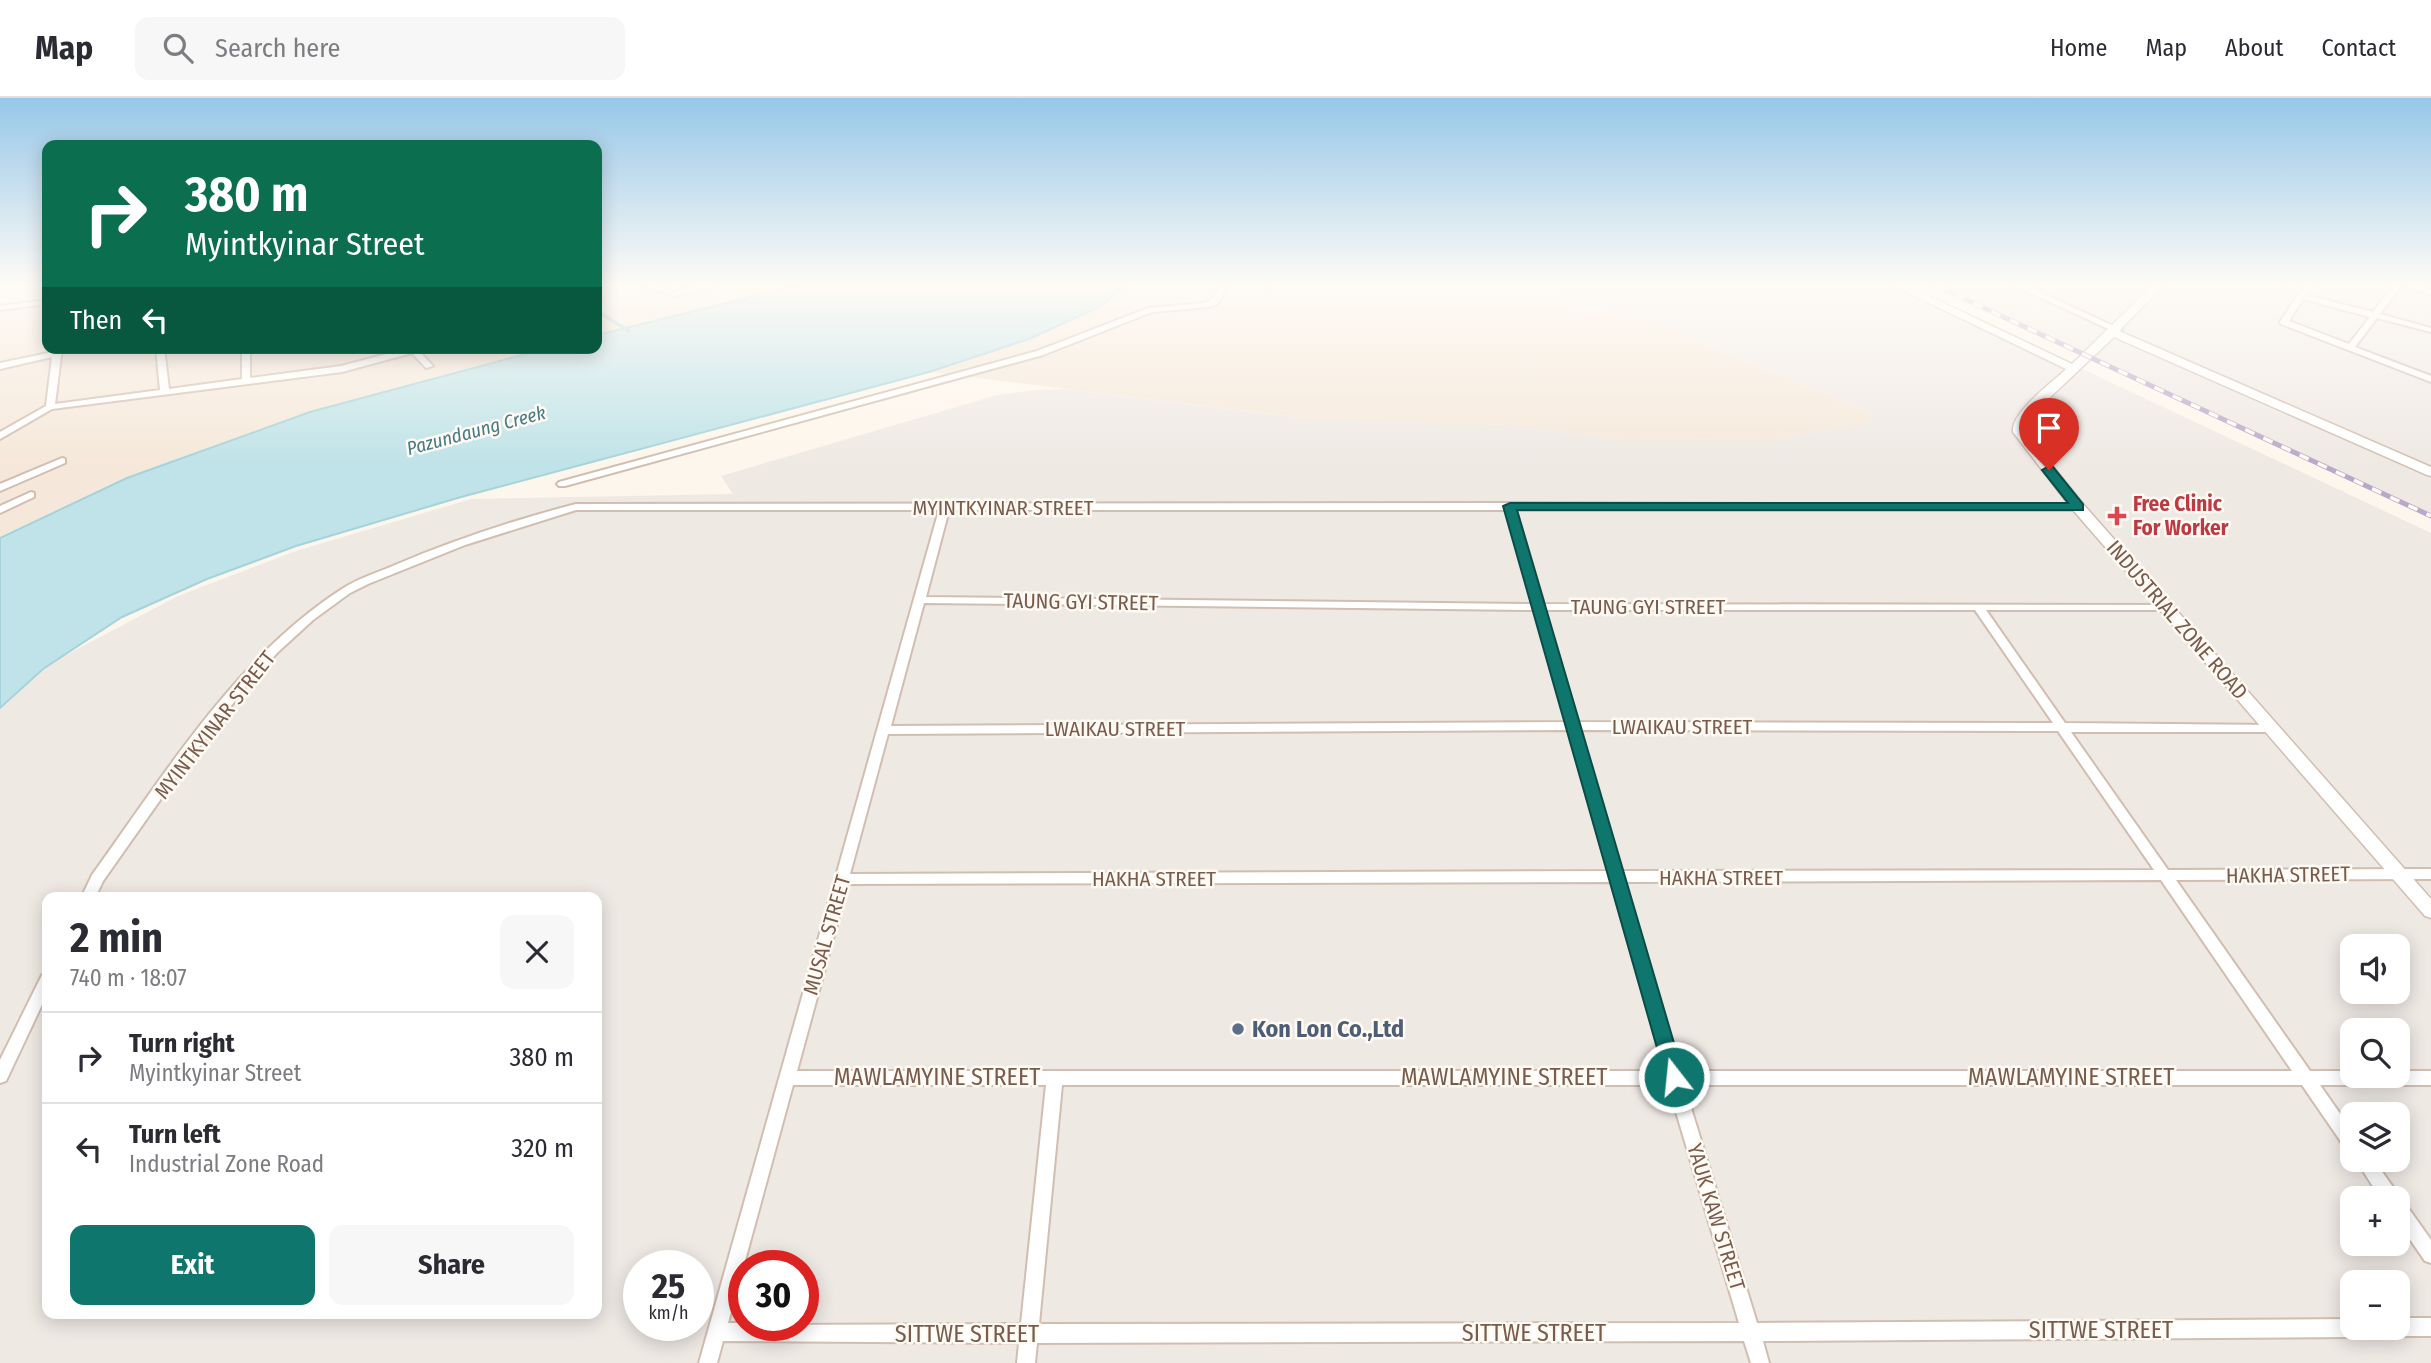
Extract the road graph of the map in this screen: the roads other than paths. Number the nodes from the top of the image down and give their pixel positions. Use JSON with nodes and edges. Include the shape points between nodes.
{"nodes":[{"id":1,"x":1061,"y":345,"type":"edge"},
{"id":2,"x":2024,"y":345,"type":"edge"},
{"id":3,"x":2099,"y":345,"type":"edge"},
{"id":4,"x":2147,"y":345,"type":"edge"},
{"id":5,"x":2342,"y":345,"type":"edge"},
{"id":6,"x":2352,"y":345,"type":"edge"},
{"id":7,"x":2350,"y":348,"type":"junction"},
{"id":8,"x":46,"y":354,"type":"edge"},
{"id":9,"x":57,"y":354,"type":"edge"},
{"id":10,"x":161,"y":354,"type":"edge"},
{"id":11,"x":246,"y":354,"type":"edge"},
{"id":12,"x":398,"y":354,"type":"edge"},
{"id":13,"x":421,"y":354,"type":"edge"},
{"id":14,"x":0,"y":366,"type":"edge"},
{"id":15,"x":429,"y":366,"type":"dead end"},
{"id":16,"x":2072,"y":368,"type":"junction"},
{"id":17,"x":2431,"y":379,"type":"edge"},
{"id":18,"x":246,"y":383,"type":"junction"},
{"id":19,"x":165,"y":393,"type":"junction"},
{"id":20,"x":50,"y":407,"type":"junction"},
{"id":21,"x":0,"y":436,"type":"edge"},
{"id":22,"x":62,"y":461,"type":"dead end"},
{"id":23,"x":2431,"y":472,"type":"edge"},
{"id":24,"x":562,"y":484,"type":"dead end"},
{"id":25,"x":0,"y":488,"type":"edge"},
{"id":26,"x":31,"y":495,"type":"dead end"},
{"id":27,"x":1510,"y":506,"type":"junction"},
{"id":28,"x":2078,"y":507,"type":"junction"},
{"id":29,"x":946,"y":508,"type":"junction"},
{"id":30,"x":0,"y":510,"type":"edge"},
{"id":31,"x":920,"y":600,"type":"junction"},
{"id":32,"x":1537,"y":607,"type":"junction"},
{"id":33,"x":1978,"y":607,"type":"junction"},
{"id":34,"x":2166,"y":607,"type":"junction"},
{"id":35,"x":1574,"y":726,"type":"junction"},
{"id":36,"x":2270,"y":727,"type":"junction"},
{"id":37,"x":2063,"y":728,"type":"junction"},
{"id":38,"x":884,"y":730,"type":"junction"},
{"id":39,"x":2398,"y":874,"type":"junction"},
{"id":40,"x":2431,"y":874,"type":"edge"},
{"id":41,"x":2166,"y":877,"type":"junction"},
{"id":42,"x":1617,"y":878,"type":"junction"},
{"id":43,"x":842,"y":879,"type":"junction"},
{"id":44,"x":91,"y":892,"type":"edge"},
{"id":45,"x":2431,"y":911,"type":"edge"},
{"id":46,"x":42,"y":989,"type":"edge"},
{"id":47,"x":0,"y":1076,"type":"edge"},
{"id":48,"x":1055,"y":1077,"type":"junction"},
{"id":49,"x":1674,"y":1077,"type":"junction"},
{"id":50,"x":2305,"y":1077,"type":"junction"},
{"id":51,"x":787,"y":1078,"type":"junction"},
{"id":52,"x":2431,"y":1078,"type":"edge"},
{"id":53,"x":2340,"y":1127,"type":"edge"},
{"id":54,"x":2410,"y":1225,"type":"edge"},
{"id":55,"x":2431,"y":1255,"type":"edge"},
{"id":56,"x":2410,"y":1327,"type":"edge"},
{"id":57,"x":2431,"y":1327,"type":"edge"},
{"id":58,"x":2340,"y":1328,"type":"edge"},
{"id":59,"x":716,"y":1332,"type":"junction"},
{"id":60,"x":1751,"y":1333,"type":"junction"},
{"id":61,"x":1029,"y":1335,"type":"junction"},
{"id":62,"x":708,"y":1363,"type":"edge"},
{"id":63,"x":1026,"y":1363,"type":"edge"},
{"id":64,"x":1760,"y":1363,"type":"edge"}],
"edges":[{"from":1,"to":24,"type":"street"},
{"from":2,"to":16,"type":"street"},
{"from":3,"to":16,"type":"street","name":"INDUSTRIAL ZONE ROAD"},
{"from":4,"to":23,"type":"street"},
{"from":5,"to":7,"type":"street"},
{"from":6,"to":7,"type":"street"},
{"from":7,"to":17,"type":"street"},
{"from":8,"to":14,"type":"street"},
{"from":9,"to":20,"type":"street"},
{"from":10,"to":19,"type":"street"},
{"from":11,"to":18,"type":"street"},
{"from":12,"to":18,"type":"street","via":[[342,369]]},
{"from":13,"to":15,"type":"street"},
{"from":16,"to":28,"type":"street","name":"INDUSTRIAL ZONE ROAD","via":[[2018,425]]},
{"from":18,"to":19,"type":"street"},
{"from":19,"to":20,"type":"street"},
{"from":20,"to":21,"type":"street"},
{"from":22,"to":25,"type":"street"},
{"from":26,"to":30,"type":"street"},
{"from":27,"to":28,"type":"street","name":"MYINTKYINAR STREET"},
{"from":27,"to":29,"type":"street","name":"MYINTKYINAR STREET"},
{"from":27,"to":32,"type":"street","name":"YAUK KAW STREET"},
{"from":28,"to":34,"type":"street","name":"INDUSTRIAL ZONE ROAD"},
{"from":29,"to":31,"type":"street","name":"MUSAL STREET"},
{"from":29,"to":44,"type":"street","name":"MYINTKYINAR STREET","via":[[576,507],[447,546],[348,590],[281,642],[243,684]]},
{"from":31,"to":32,"type":"street","name":"TAUNG GYI STREET"},
{"from":31,"to":38,"type":"street","name":"MUSAL STREET"},
{"from":32,"to":33,"type":"street","name":"TAUNG GYI STREET"},
{"from":32,"to":35,"type":"street","name":"YAUK KAW STREET"},
{"from":33,"to":34,"type":"street","name":"TAUNG GYI STREET"},
{"from":33,"to":37,"type":"street"},
{"from":34,"to":36,"type":"street","name":"INDUSTRIAL ZONE ROAD"},
{"from":35,"to":37,"type":"street","name":"LWAIKAU STREET"},
{"from":35,"to":38,"type":"street","name":"LWAIKAU STREET"},
{"from":35,"to":42,"type":"street","name":"YAUK KAW STREET"},
{"from":36,"to":37,"type":"street","name":"LWAIKAU STREET"},
{"from":36,"to":39,"type":"street","name":"INDUSTRIAL ZONE ROAD"},
{"from":37,"to":41,"type":"street"},
{"from":38,"to":43,"type":"street","name":"MUSAL STREET"},
{"from":39,"to":40,"type":"street","name":"HAKHA STREET"},
{"from":39,"to":41,"type":"street","name":"HAKHA STREET"},
{"from":39,"to":45,"type":"street","name":"INDUSTRIAL ZONE ROAD"},
{"from":41,"to":42,"type":"street","name":"HAKHA STREET"},
{"from":41,"to":50,"type":"street"},
{"from":42,"to":43,"type":"street","name":"HAKHA STREET"},
{"from":42,"to":49,"type":"street","name":"YAUK KAW STREET"},
{"from":43,"to":51,"type":"street","name":"MUSAL STREET"},
{"from":46,"to":47,"type":"street"},
{"from":48,"to":49,"type":"street","name":"MAWLAMYINE STREET"},
{"from":48,"to":51,"type":"street","name":"MAWLAMYINE STREET"},
{"from":48,"to":61,"type":"street"},
{"from":49,"to":50,"type":"street","name":"MAWLAMYINE STREET"},
{"from":49,"to":60,"type":"street","name":"YAUK KAW STREET"},
{"from":50,"to":52,"type":"street","name":"MAWLAMYINE STREET"},
{"from":50,"to":53,"type":"street"},
{"from":51,"to":59,"type":"street","name":"MUSAL STREET"},
{"from":54,"to":55,"type":"street"},
{"from":56,"to":57,"type":"street"},
{"from":58,"to":60,"type":"street","name":"SITTWE STREET"},
{"from":59,"to":61,"type":"street","name":"SITTWE STREET"},
{"from":59,"to":62,"type":"street","name":"MUSAL STREET"},
{"from":60,"to":61,"type":"street","name":"SITTWE STREET"},
{"from":60,"to":64,"type":"street","name":"YAUK KAW STREET"},
{"from":61,"to":63,"type":"street"}]}
